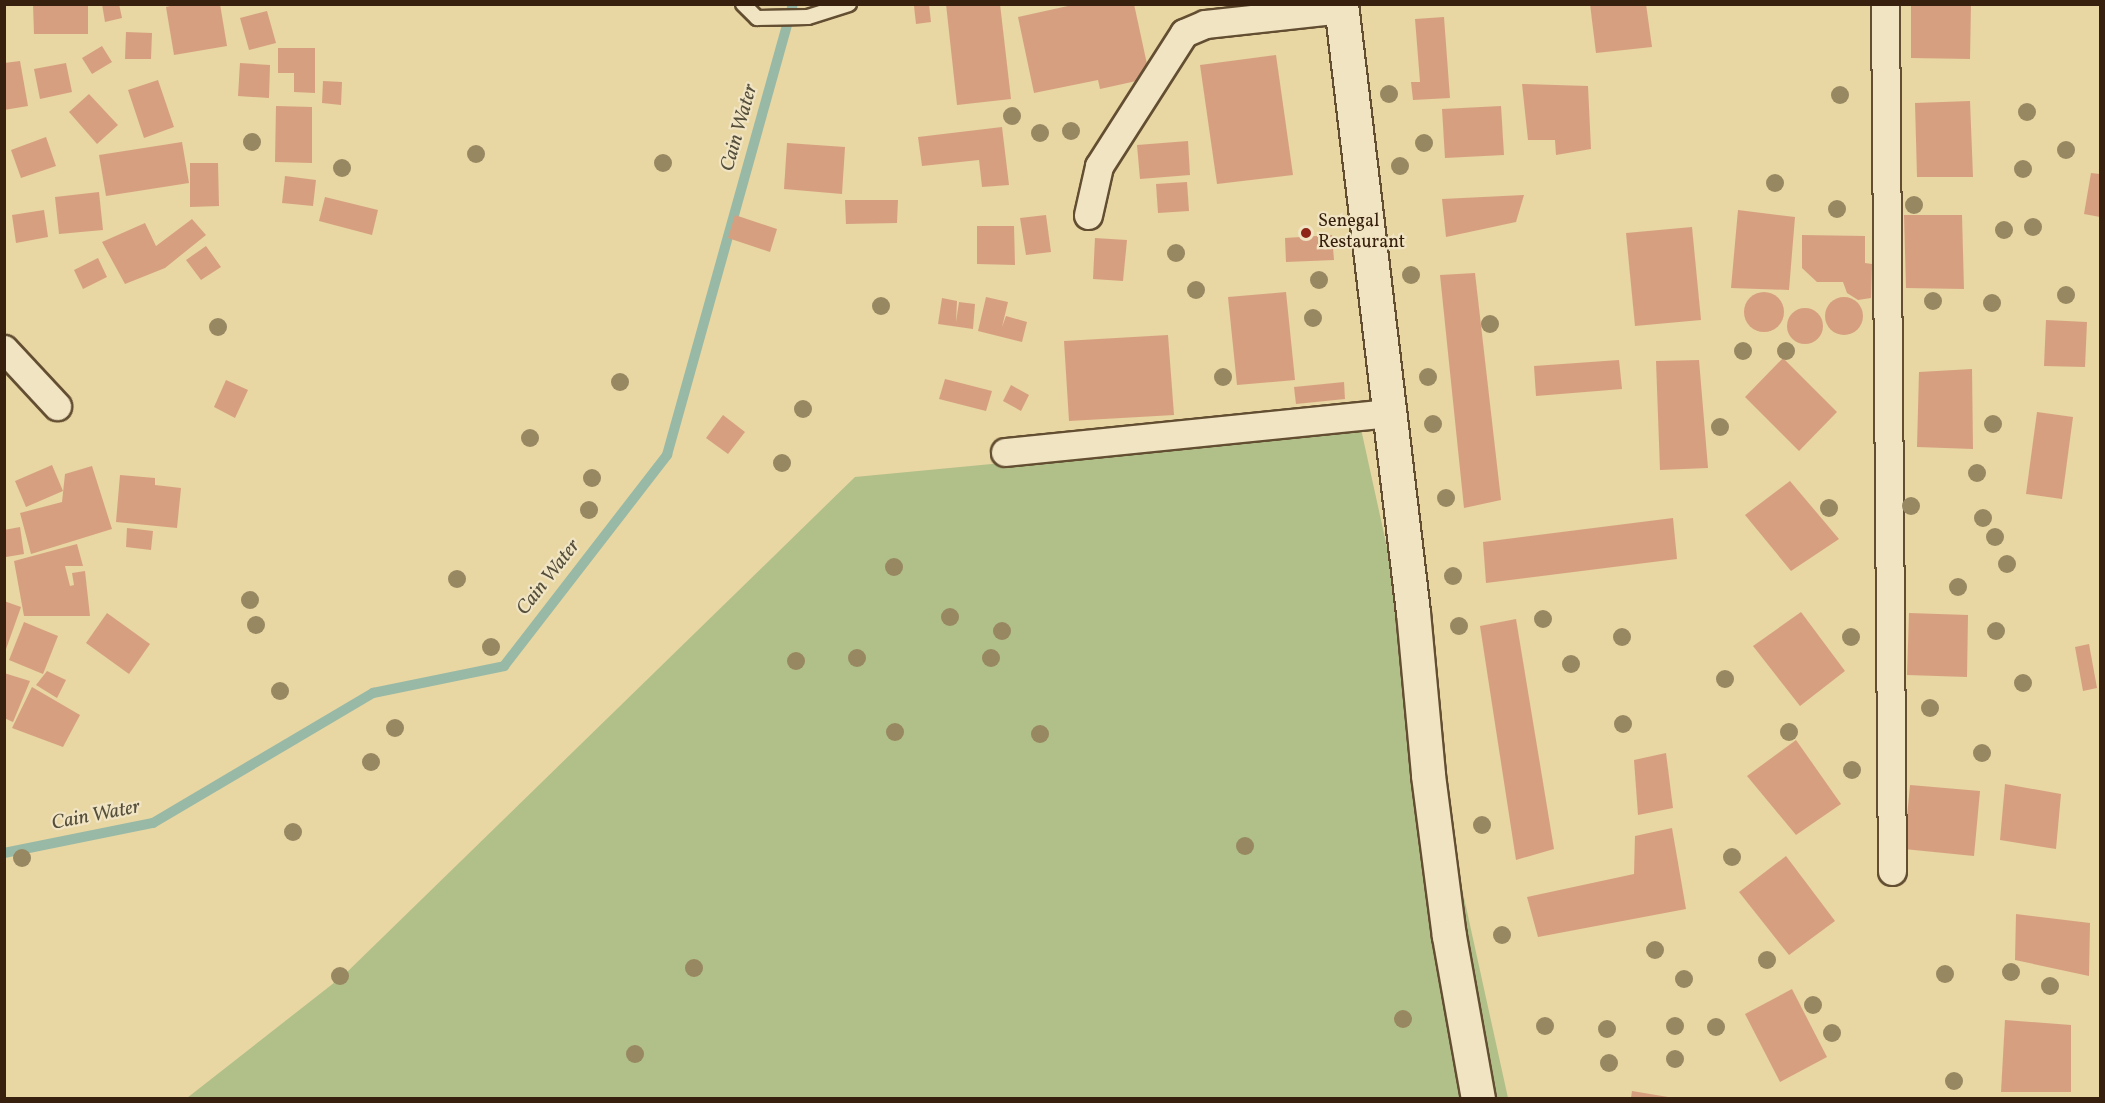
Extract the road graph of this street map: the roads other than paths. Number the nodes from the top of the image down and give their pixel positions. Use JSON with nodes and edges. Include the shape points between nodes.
{"nodes":[{"id":1,"x":743,"y":4,"type":"edge"},
{"id":2,"x":849,"y":4,"type":"edge"},
{"id":3,"x":1885,"y":4,"type":"edge"},
{"id":4,"x":1341,"y":7,"type":"edge"},
{"id":5,"x":1089,"y":215,"type":"dead end"},
{"id":6,"x":4,"y":349,"type":"edge"},
{"id":7,"x":57,"y":406,"type":"dead end"},
{"id":8,"x":1388,"y":413,"type":"junction"},
{"id":9,"x":1005,"y":452,"type":"dead end"},
{"id":10,"x":1893,"y":871,"type":"dead end"},
{"id":11,"x":1478,"y":1098,"type":"edge"}],
"edges":[{"from":1,"to":2,"type":"lane","via":[[757,18],[808,17]]},
{"from":3,"to":10,"type":"street"},
{"from":4,"to":5,"type":"street","via":[[1205,24],[1184,33],[1099,166]]},
{"from":4,"to":8,"type":"main road"},
{"from":6,"to":7,"type":"street"},
{"from":8,"to":9,"type":"street"},
{"from":8,"to":11,"type":"main road","via":[[1449,936]]}]}
